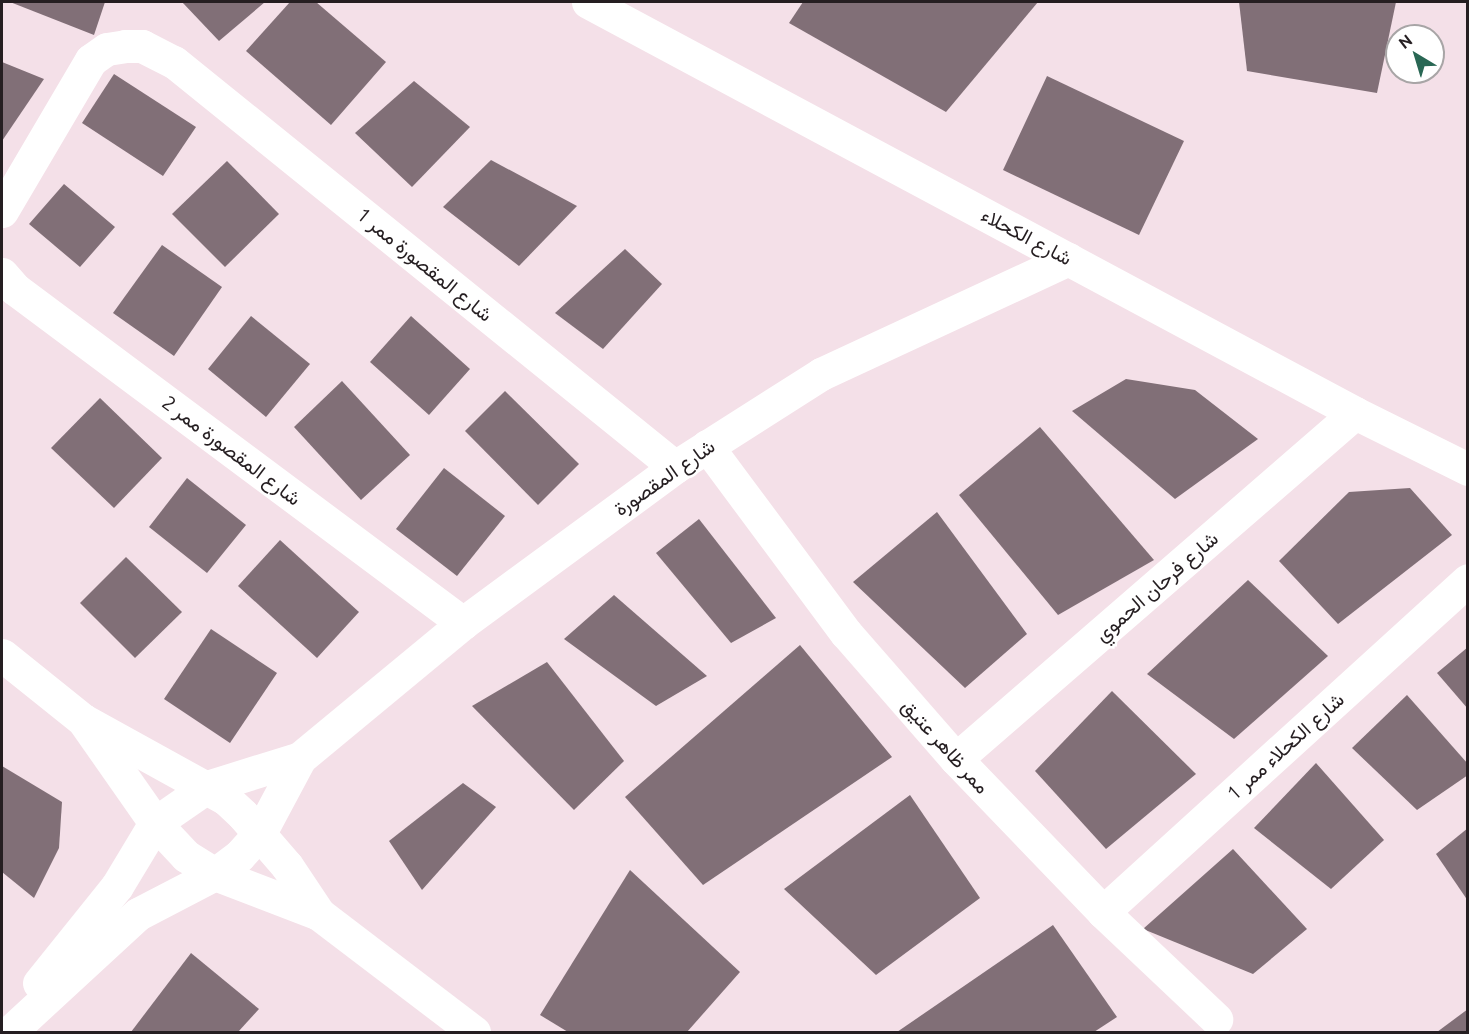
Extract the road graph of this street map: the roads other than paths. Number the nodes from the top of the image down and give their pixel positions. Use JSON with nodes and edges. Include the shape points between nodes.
{"nodes":[{"id":1,"x":588,"y":2,"type":"edge"},
{"id":2,"x":2,"y":211,"type":"edge"},
{"id":3,"x":1069,"y":259,"type":"junction"},
{"id":4,"x":2,"y":274,"type":"edge"},
{"id":5,"x":1355,"y":413,"type":"junction"},
{"id":6,"x":707,"y":446,"type":"junction"},
{"id":7,"x":675,"y":467,"type":"junction"},
{"id":8,"x":1467,"y":469,"type":"edge"},
{"id":9,"x":1467,"y":580,"type":"edge"},
{"id":10,"x":464,"y":623,"type":"junction"},
{"id":11,"x":2,"y":655,"type":"edge"},
{"id":12,"x":83,"y":720,"type":"junction"},
{"id":13,"x":300,"y":758,"type":"junction"},
{"id":14,"x":956,"y":759,"type":"junction"},
{"id":15,"x":207,"y":787,"type":"junction"},
{"id":16,"x":155,"y":823,"type":"junction"},
{"id":17,"x":260,"y":834,"type":"junction"},
{"id":18,"x":215,"y":874,"type":"junction"},
{"id":19,"x":1103,"y":912,"type":"junction"},
{"id":20,"x":319,"y":914,"type":"junction"},
{"id":21,"x":1215,"y":1028,"type":"edge"},
{"id":22,"x":2,"y":1029,"type":"edge"},
{"id":23,"x":10,"y":1032,"type":"edge"},
{"id":24,"x":474,"y":1032,"type":"edge"}],
"edges":[{"from":1,"to":3,"type":"street","name":"شارع الكحلاء"},
{"from":2,"to":7,"type":"street","name":"شارع المقصورة ممر 1","via":[[91,60],[107,49],[142,46],[174,62]]},
{"from":3,"to":5,"type":"street","name":"شارع الكحلاء"},
{"from":3,"to":6,"type":"street","name":"شارع المقصورة","via":[[821,374]]},
{"from":4,"to":10,"type":"street","name":"شارع المقصورة ممر 2","via":[[15,289]]},
{"from":5,"to":8,"type":"street","name":"شارع الكحلاء"},
{"from":5,"to":14,"type":"street","name":"شارع فرحان الحموي"},
{"from":6,"to":7,"type":"street","name":"شارع المقصورة"},
{"from":6,"to":14,"type":"street","name":"ممر ظاهر عتيق","via":[[846,633]]},
{"from":7,"to":10,"type":"street","name":"شارع المقصورة"},
{"from":9,"to":19,"type":"street","name":"شارع الكحلاء ممر 1"},
{"from":10,"to":13,"type":"street","name":"شارع المقصورة"},
{"from":11,"to":12,"type":"street"},
{"from":12,"to":15,"type":"street"},
{"from":12,"to":16,"type":"street"},
{"from":13,"to":15,"type":"street","name":"شارع المقصورة"},
{"from":13,"to":17,"type":"street","name":"شارع المقصورة"},
{"from":14,"to":19,"type":"street","name":"ممر ظاهر عتيق"},
{"from":15,"to":16,"type":"street","name":"شارع المقصورة"},
{"from":15,"to":17,"type":"street","via":[[226,799]]},
{"from":16,"to":18,"type":"street","via":[[186,856]]},
{"from":16,"to":22,"type":"street","via":[[117,886]]},
{"from":17,"to":18,"type":"street","name":"شارع المقصورة"},
{"from":17,"to":20,"type":"street"},
{"from":18,"to":20,"type":"street"},
{"from":18,"to":23,"type":"street","name":"شارع المقصورة","via":[[138,914]]},
{"from":19,"to":21,"type":"street","name":"ممر ظاهر عتيق"},
{"from":20,"to":24,"type":"street"}]}
